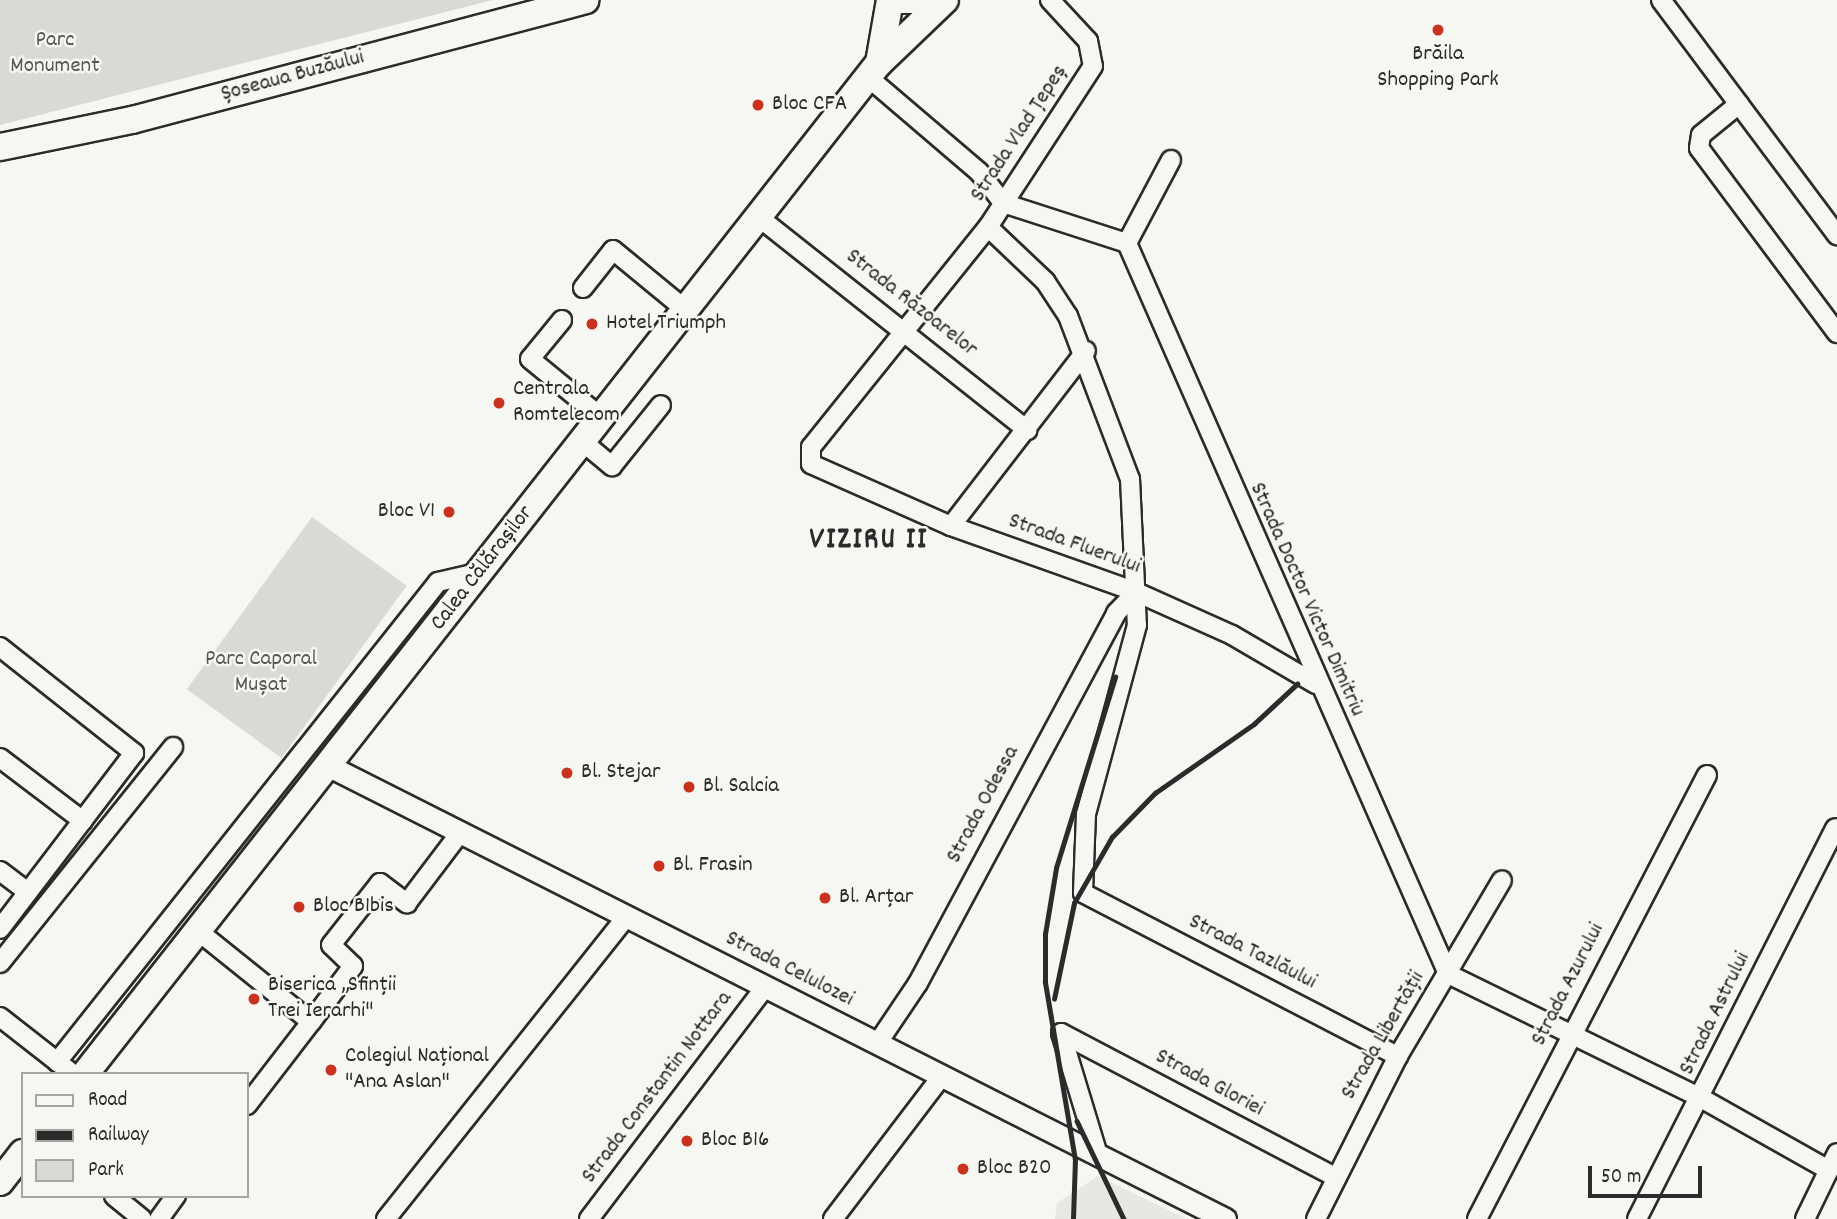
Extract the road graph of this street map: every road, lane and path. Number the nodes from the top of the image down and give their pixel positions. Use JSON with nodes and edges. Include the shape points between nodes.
{"nodes":[{"id":1,"x":585,"y":0,"type":"edge"},
{"id":2,"x":890,"y":0,"type":"edge"},
{"id":3,"x":902,"y":0,"type":"edge"},
{"id":4,"x":943,"y":0,"type":"edge"},
{"id":5,"x":1050,"y":0,"type":"edge"},
{"id":6,"x":1661,"y":0,"type":"edge"},
{"id":7,"x":874,"y":71,"type":"junction"},
{"id":8,"x":1739,"y":104,"type":"junction"},
{"id":9,"x":0,"y":147,"type":"edge"},
{"id":10,"x":1171,"y":160,"type":"dead end"},
{"id":11,"x":1003,"y":203,"type":"junction"},
{"id":12,"x":761,"y":219,"type":"junction"},
{"id":13,"x":988,"y":227,"type":"junction"},
{"id":14,"x":1837,"y":235,"type":"edge"},
{"id":15,"x":1127,"y":243,"type":"junction"},
{"id":16,"x":583,"y":288,"type":"dead end"},
{"id":17,"x":687,"y":311,"type":"junction"},
{"id":18,"x":562,"y":320,"type":"dead end"},
{"id":19,"x":905,"y":328,"type":"junction"},
{"id":20,"x":1837,"y":333,"type":"edge"},
{"id":21,"x":1086,"y":351,"type":"junction"},
{"id":22,"x":661,"y":405,"type":"dead end"},
{"id":23,"x":602,"y":418,"type":"junction"},
{"id":24,"x":1027,"y":430,"type":"junction"},
{"id":25,"x":583,"y":442,"type":"junction"},
{"id":26,"x":811,"y":464,"type":"joint"},
{"id":27,"x":951,"y":526,"type":"junction"},
{"id":28,"x":481,"y":572,"type":"junction"},
{"id":29,"x":1136,"y":592,"type":"junction"},
{"id":30,"x":0,"y":647,"type":"edge"},
{"id":31,"x":1316,"y":684,"type":"junction"},
{"id":32,"x":173,"y":747,"type":"dead end"},
{"id":33,"x":0,"y":758,"type":"edge"},
{"id":34,"x":329,"y":766,"type":"junction"},
{"id":35,"x":1707,"y":775,"type":"dead end"},
{"id":36,"x":83,"y":821,"type":"junction"},
{"id":37,"x":1835,"y":828,"type":"dead end"},
{"id":38,"x":460,"y":833,"type":"junction"},
{"id":39,"x":0,"y":871,"type":"edge"},
{"id":40,"x":1502,"y":880,"type":"dead end"},
{"id":41,"x":28,"y":892,"type":"junction"},
{"id":42,"x":626,"y":917,"type":"junction"},
{"id":43,"x":0,"y":929,"type":"edge"},
{"id":44,"x":198,"y":931,"type":"junction"},
{"id":45,"x":0,"y":963,"type":"edge"},
{"id":46,"x":1448,"y":974,"type":"junction"},
{"id":47,"x":765,"y":987,"type":"junction"},
{"id":48,"x":0,"y":1017,"type":"edge"},
{"id":49,"x":310,"y":1022,"type":"junction"},
{"id":50,"x":1572,"y":1033,"type":"junction"},
{"id":51,"x":877,"y":1044,"type":"junction"},
{"id":52,"x":1398,"y":1056,"type":"junction"},
{"id":53,"x":57,"y":1062,"type":"junction"},
{"id":54,"x":70,"y":1072,"type":"edge"},
{"id":55,"x":87,"y":1072,"type":"edge"},
{"id":56,"x":942,"y":1076,"type":"junction"},
{"id":57,"x":1701,"y":1098,"type":"junction"},
{"id":58,"x":248,"y":1104,"type":"edge"},
{"id":59,"x":1837,"y":1153,"type":"edge"},
{"id":60,"x":1098,"y":1155,"type":"junction"},
{"id":61,"x":21,"y":1156,"type":"edge"},
{"id":62,"x":1829,"y":1170,"type":"junction"},
{"id":63,"x":1335,"y":1177,"type":"junction"},
{"id":64,"x":0,"y":1182,"type":"edge"},
{"id":65,"x":116,"y":1198,"type":"edge"},
{"id":66,"x":175,"y":1198,"type":"edge"},
{"id":67,"x":142,"y":1219,"type":"edge"},
{"id":68,"x":159,"y":1219,"type":"edge"},
{"id":69,"x":386,"y":1219,"type":"edge"},
{"id":70,"x":590,"y":1219,"type":"edge"},
{"id":71,"x":833,"y":1219,"type":"edge"},
{"id":72,"x":1225,"y":1219,"type":"edge"},
{"id":73,"x":1316,"y":1219,"type":"edge"},
{"id":74,"x":1477,"y":1219,"type":"edge"},
{"id":75,"x":1637,"y":1219,"type":"edge"},
{"id":76,"x":1805,"y":1219,"type":"edge"}],
"edges":[{"from":1,"to":9,"type":"main road","name":"Șoseaua Buzăului","via":[[132,120]]},
{"from":2,"to":7,"type":"main road","name":"Calea Călărașilor"},
{"from":3,"to":4,"type":"main road"},
{"from":4,"to":7,"type":"main road","name":"Calea Călărașilor"},
{"from":5,"to":11,"type":"street","name":"Strada Vlad Țepeș","via":[[1088,41],[1093,66]]},
{"from":6,"to":8,"type":"street"},
{"from":7,"to":11,"type":"street","via":[[979,172]]},
{"from":7,"to":12,"type":"main road","name":"Calea Călărașilor"},
{"from":8,"to":14,"type":"street"},
{"from":8,"to":20,"type":"street","via":[[1701,135],[1699,148]]},
{"from":10,"to":15,"type":"street"},
{"from":11,"to":13,"type":"street","name":"Strada Vlad Țepeș"},
{"from":11,"to":15,"type":"street"},
{"from":12,"to":17,"type":"main road","name":"Calea Călărașilor"},
{"from":12,"to":19,"type":"street","name":"Strada Răzoarelor"},
{"from":13,"to":19,"type":"street","name":"Strada Vlad Țepeș"},
{"from":13,"to":21,"type":"street","via":[[1045,281]]},
{"from":15,"to":31,"type":"street","name":"Strada Doctor Victor Dimitriu"},
{"from":16,"to":17,"type":"street","via":[[613,250]]},
{"from":17,"to":23,"type":"main road","name":"Calea Călărașilor"},
{"from":18,"to":23,"type":"street","via":[[530,359]]},
{"from":19,"to":24,"type":"street","name":"Strada Răzoarelor"},
{"from":19,"to":26,"type":"street","name":"Strada Vlad Țepeș","via":[[811,447]]},
{"from":21,"to":24,"type":"street"},
{"from":21,"to":29,"type":"street","via":[[1125,454]]},
{"from":22,"to":25,"type":"street","via":[[612,466]]},
{"from":23,"to":25,"type":"main road","name":"Calea Călărașilor"},
{"from":24,"to":27,"type":"street"},
{"from":25,"to":28,"type":"main road","name":"Calea Călărașilor"},
{"from":26,"to":27,"type":"street","name":"Strada Fluerului"},
{"from":27,"to":29,"type":"street","name":"Strada Fluerului"},
{"from":28,"to":34,"type":"main road","name":"Calea Călărașilor"},
{"from":28,"to":53,"type":"street","via":[[438,582]]},
{"from":29,"to":31,"type":"street","name":"Strada Fluerului","via":[[1232,635]]},
{"from":29,"to":51,"type":"street","name":"Strada Odessa","via":[[1116,613],[918,983]]},
{"from":29,"to":52,"type":"street","name":"Strada Tazlăului","via":[[1134,646],[1086,814],[1083,893]]},
{"from":30,"to":36,"type":"street","via":[[133,749]]},
{"from":31,"to":46,"type":"street","name":"Strada Doctor Victor Dimitriu"},
{"from":32,"to":45,"type":"street"},
{"from":33,"to":36,"type":"street"},
{"from":34,"to":38,"type":"street","name":"Strada Celulozei"},
{"from":34,"to":44,"type":"main road","name":"Calea Călărașilor"},
{"from":35,"to":50,"type":"street","name":"Strada Azurului"},
{"from":36,"to":41,"type":"street"},
{"from":37,"to":57,"type":"street","name":"Strada Astrului"},
{"from":38,"to":42,"type":"street","name":"Strada Celulozei"},
{"from":38,"to":49,"type":"street","via":[[407,903],[380,883],[372,893],[331,945],[353,966]]},
{"from":39,"to":41,"type":"street"},
{"from":40,"to":46,"type":"street","name":"Strada Libertății"},
{"from":41,"to":43,"type":"street"},
{"from":42,"to":47,"type":"street","name":"Strada Celulozei"},
{"from":42,"to":69,"type":"street"},
{"from":44,"to":49,"type":"street"},
{"from":44,"to":55,"type":"main road","name":"Calea Călărașilor"},
{"from":46,"to":50,"type":"street"},
{"from":46,"to":52,"type":"street","name":"Strada Libertății"},
{"from":47,"to":51,"type":"street","name":"Strada Celulozei"},
{"from":47,"to":70,"type":"street","name":"Strada Constantin Nottara"},
{"from":48,"to":53,"type":"street"},
{"from":49,"to":58,"type":"street"},
{"from":50,"to":57,"type":"street"},
{"from":50,"to":74,"type":"street","name":"Strada Azurului"},
{"from":51,"to":56,"type":"street","name":"Strada Celulozei"},
{"from":52,"to":63,"type":"street","name":"Strada Libertății"},
{"from":53,"to":54,"type":"street"},
{"from":56,"to":60,"type":"street","name":"Strada Celulozei"},
{"from":56,"to":71,"type":"street"},
{"from":57,"to":62,"type":"street"},
{"from":57,"to":75,"type":"street","name":"Strada Astrului"},
{"from":59,"to":62,"type":"street"},
{"from":60,"to":63,"type":"street","name":"Strada Gloriei","via":[[1061,1034]]},
{"from":60,"to":72,"type":"street","name":"Strada Celulozei"},
{"from":61,"to":64,"type":"main road"},
{"from":62,"to":76,"type":"street"},
{"from":63,"to":73,"type":"street","name":"Strada Libertății"},
{"from":65,"to":67,"type":"street"},
{"from":66,"to":68,"type":"street"}]}
